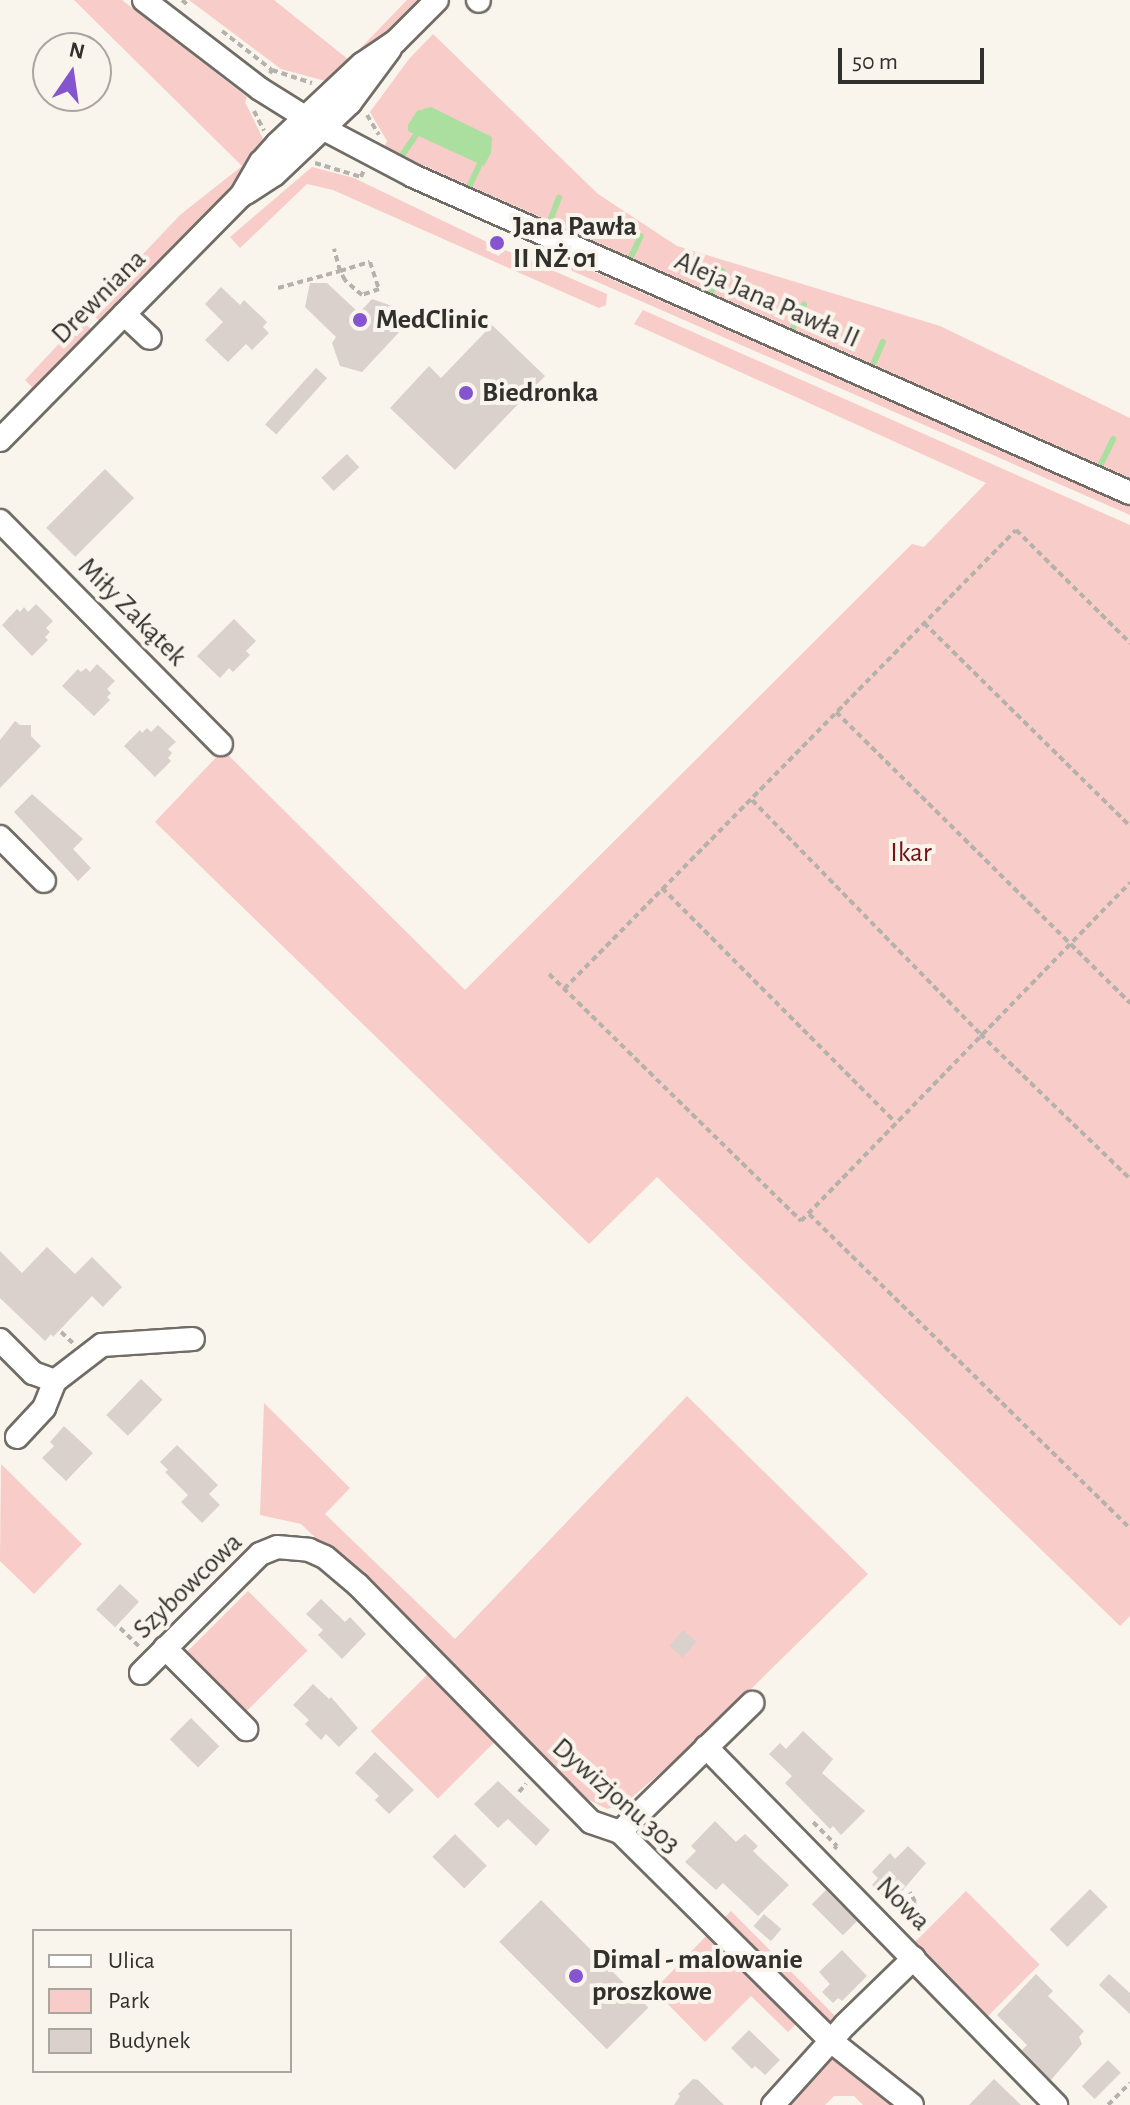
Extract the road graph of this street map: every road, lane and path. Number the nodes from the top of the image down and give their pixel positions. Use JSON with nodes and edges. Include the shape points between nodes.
{"nodes":[{"id":1,"x":144,"y":0,"type":"edge"},
{"id":2,"x":182,"y":0,"type":"edge"},
{"id":3,"x":437,"y":0,"type":"edge"},
{"id":4,"x":188,"y":6,"type":"dead end"},
{"id":5,"x":314,"y":123,"type":"junction"},
{"id":6,"x":334,"y":249,"type":"dead end"},
{"id":7,"x":340,"y":271,"type":"junction"},
{"id":8,"x":278,"y":288,"type":"dead end"},
{"id":9,"x":124,"y":314,"type":"junction"},
{"id":10,"x":150,"y":338,"type":"dead end"},
{"id":11,"x":0,"y":440,"type":"edge"},
{"id":12,"x":1130,"y":493,"type":"edge"},
{"id":13,"x":0,"y":521,"type":"edge"},
{"id":14,"x":924,"y":623,"type":"junction"},
{"id":15,"x":1130,"y":643,"type":"edge"},
{"id":16,"x":836,"y":712,"type":"junction"},
{"id":17,"x":221,"y":744,"type":"dead end"},
{"id":18,"x":752,"y":800,"type":"junction"},
{"id":19,"x":1130,"y":826,"type":"edge"},
{"id":20,"x":0,"y":837,"type":"edge"},
{"id":21,"x":44,"y":881,"type":"dead end"},
{"id":22,"x":1130,"y":883,"type":"edge"},
{"id":23,"x":662,"y":888,"type":"junction"},
{"id":24,"x":1070,"y":942,"type":"junction"},
{"id":25,"x":549,"y":974,"type":"dead end"},
{"id":26,"x":564,"y":989,"type":"junction"},
{"id":27,"x":1130,"y":1003,"type":"edge"},
{"id":28,"x":980,"y":1034,"type":"junction"},
{"id":29,"x":894,"y":1121,"type":"junction"},
{"id":30,"x":1130,"y":1179,"type":"edge"},
{"id":31,"x":808,"y":1213,"type":"junction"},
{"id":32,"x":193,"y":1339,"type":"dead end"},
{"id":33,"x":0,"y":1340,"type":"edge"},
{"id":34,"x":55,"y":1381,"type":"junction"},
{"id":35,"x":17,"y":1437,"type":"dead end"},
{"id":36,"x":1130,"y":1528,"type":"edge"},
{"id":37,"x":325,"y":1557,"type":"joint"},
{"id":38,"x":120,"y":1628,"type":"dead end"},
{"id":39,"x":153,"y":1660,"type":"junction"},
{"id":40,"x":752,"y":1703,"type":"dead end"},
{"id":41,"x":246,"y":1729,"type":"dead end"},
{"id":42,"x":706,"y":1747,"type":"junction"},
{"id":43,"x":620,"y":1832,"type":"junction"},
{"id":44,"x":910,"y":1892,"type":"dead end"},
{"id":45,"x":906,"y":1925,"type":"dead end"},
{"id":46,"x":914,"y":1958,"type":"junction"},
{"id":47,"x":831,"y":2041,"type":"junction"},
{"id":48,"x":1130,"y":2083,"type":"edge"},
{"id":49,"x":773,"y":2105,"type":"edge"},
{"id":50,"x":912,"y":2105,"type":"edge"},
{"id":51,"x":1056,"y":2105,"type":"edge"},
{"id":52,"x":1108,"y":2105,"type":"edge"}],
"edges":[{"from":1,"to":5,"type":"street","name":"Aleja Jana Pawła II","via":[[234,71]]},
{"from":2,"to":4,"type":"path"},
{"from":3,"to":5,"type":"street","name":"Drewniana","via":[[395,42],[373,77]]},
{"from":5,"to":9,"type":"street","name":"Drewniana","via":[[274,175],[241,196]]},
{"from":5,"to":12,"type":"street","name":"Aleja Jana Pawła II","via":[[468,203]]},
{"from":6,"to":7,"type":"path"},
{"from":7,"to":7,"type":"path","via":[[370,262],[379,289],[362,295]]},
{"from":7,"to":8,"type":"path"},
{"from":9,"to":10,"type":"street"},
{"from":9,"to":11,"type":"street","name":"Drewniana"},
{"from":13,"to":17,"type":"street","name":"Miły Zakątek"},
{"from":14,"to":15,"type":"path","via":[[1016,530]]},
{"from":14,"to":16,"type":"path"},
{"from":14,"to":19,"type":"path"},
{"from":16,"to":18,"type":"path"},
{"from":16,"to":24,"type":"path"},
{"from":18,"to":23,"type":"path"},
{"from":18,"to":28,"type":"path"},
{"from":20,"to":21,"type":"street"},
{"from":22,"to":24,"type":"path"},
{"from":23,"to":26,"type":"path"},
{"from":23,"to":29,"type":"path"},
{"from":24,"to":27,"type":"path"},
{"from":24,"to":28,"type":"path"},
{"from":25,"to":26,"type":"path"},
{"from":26,"to":31,"type":"path","via":[[801,1221]]},
{"from":28,"to":29,"type":"path"},
{"from":28,"to":30,"type":"path"},
{"from":29,"to":31,"type":"path"},
{"from":31,"to":36,"type":"path"},
{"from":32,"to":34,"type":"street","via":[[102,1345]]},
{"from":33,"to":34,"type":"street","via":[[33,1373]]},
{"from":34,"to":35,"type":"street","via":[[44,1408]]},
{"from":37,"to":39,"type":"street","name":"Szybowcowa","via":[[277,1547],[260,1554]]},
{"from":37,"to":43,"type":"street","name":"Dywizjonu 303","via":[[591,1822]]},
{"from":38,"to":39,"type":"path"},
{"from":39,"to":41,"type":"street"},
{"from":40,"to":42,"type":"street"},
{"from":42,"to":43,"type":"street"},
{"from":42,"to":46,"type":"street","name":"Nowa"},
{"from":43,"to":47,"type":"street","name":"Dywizjonu 303"},
{"from":44,"to":45,"type":"path","via":[[915,1902]]},
{"from":46,"to":47,"type":"street"},
{"from":46,"to":51,"type":"street","name":"Nowa"},
{"from":47,"to":49,"type":"street"},
{"from":47,"to":50,"type":"street","name":"Dywizjonu 303"},
{"from":48,"to":52,"type":"path"}]}
